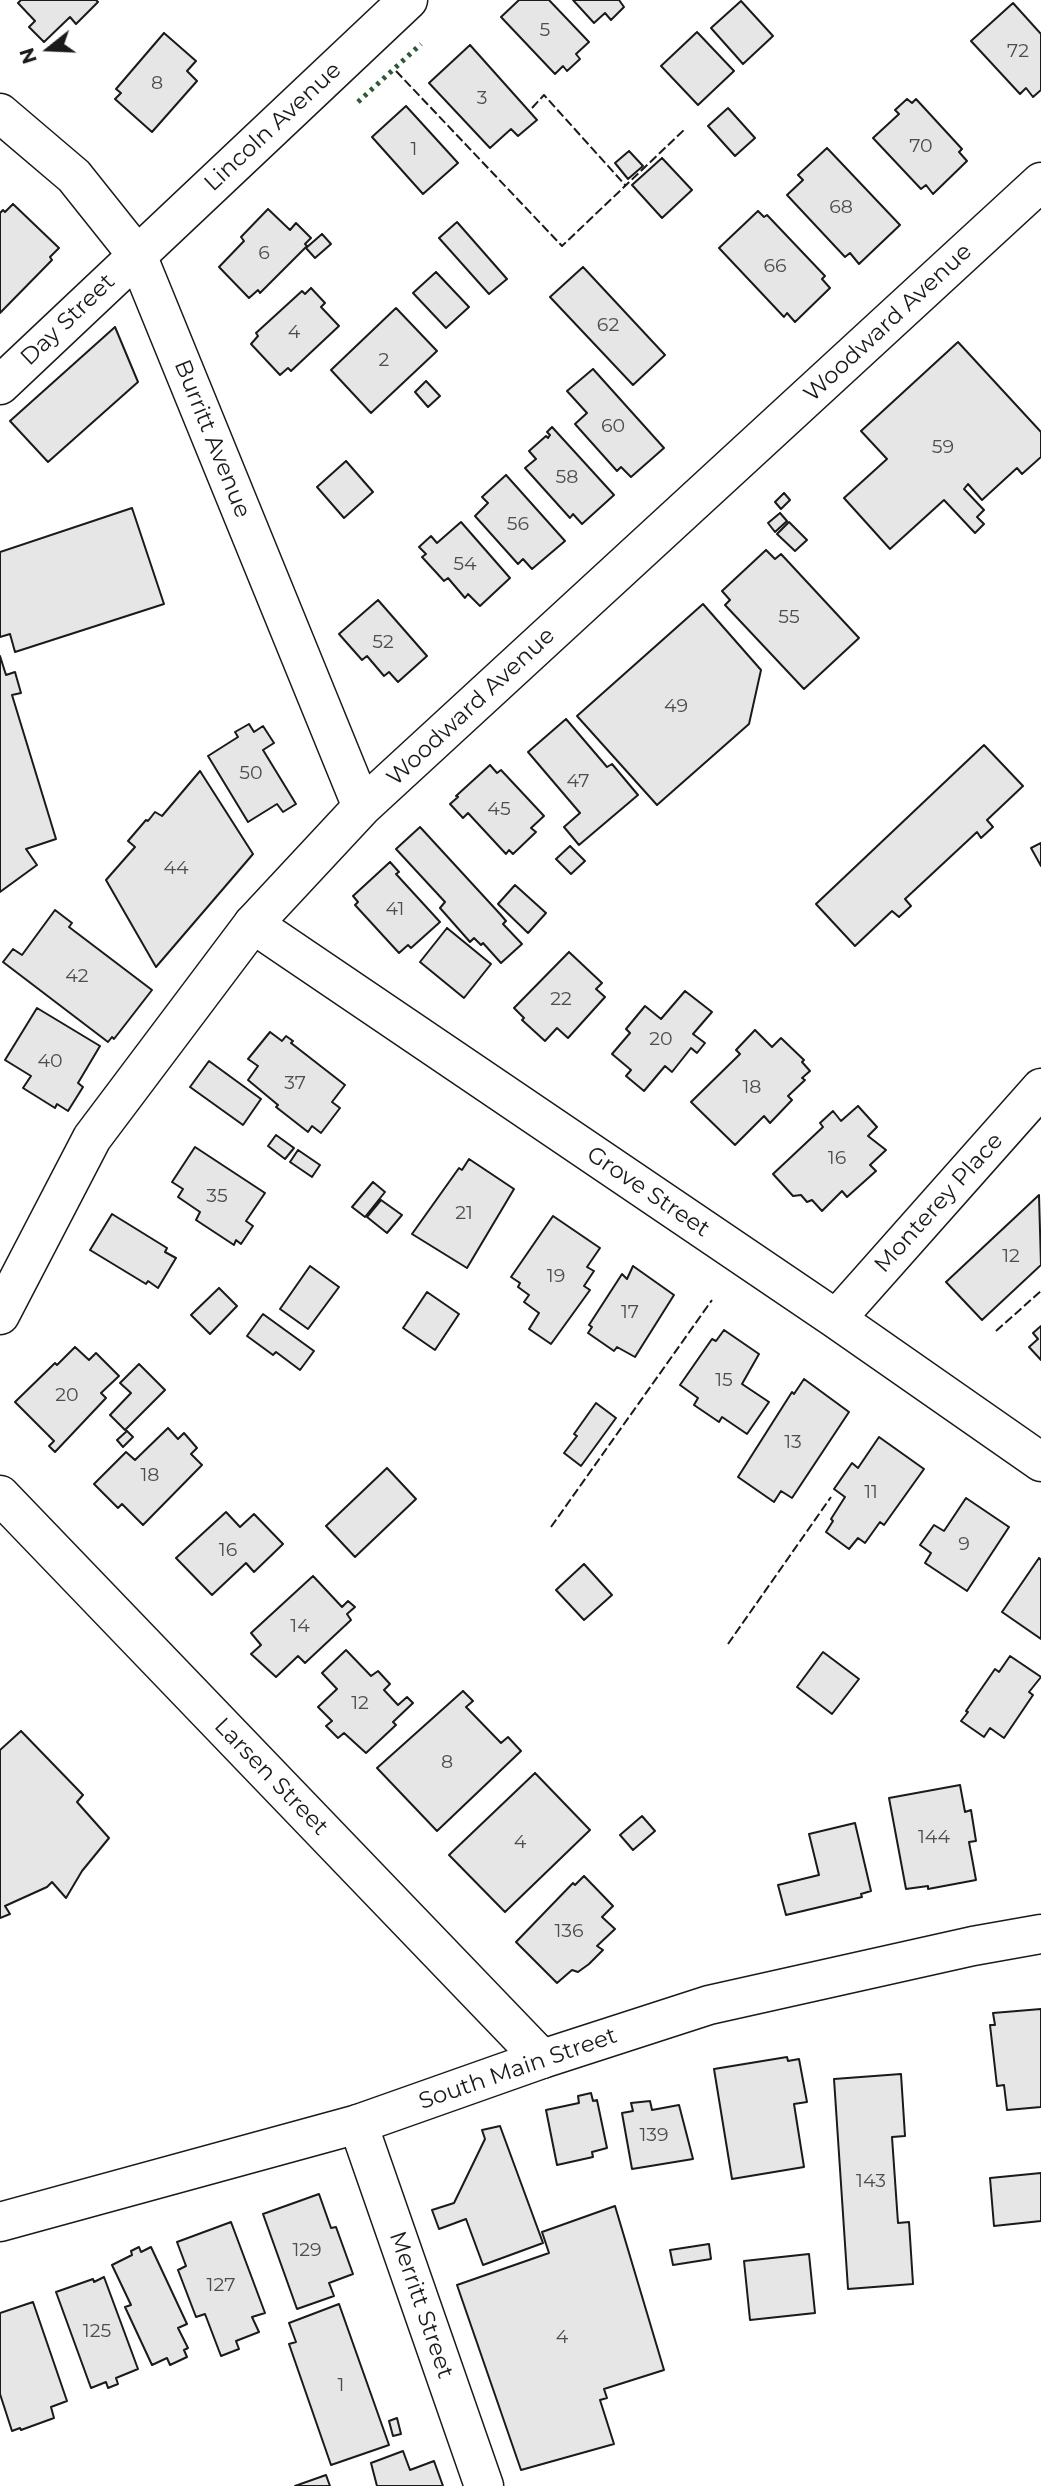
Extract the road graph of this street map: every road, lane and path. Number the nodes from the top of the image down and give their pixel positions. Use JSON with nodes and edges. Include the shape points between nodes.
{"nodes":[{"id":1,"x":408,"y":0,"type":"edge"},
{"id":2,"x":0,"y":113,"type":"edge"},
{"id":3,"x":1041,"y":182,"type":"edge"},
{"id":4,"x":137,"y":255,"type":"junction"},
{"id":5,"x":0,"y":385,"type":"edge"},
{"id":6,"x":362,"y":807,"type":"junction"},
{"id":7,"x":253,"y":924,"type":"junction"},
{"id":8,"x":1041,"y":1088,"type":"edge"},
{"id":9,"x":0,"y":1315,"type":"edge"},
{"id":10,"x":836,"y":1319,"type":"junction"},
{"id":11,"x":1041,"y":1462,"type":"edge"},
{"id":12,"x":0,"y":1495,"type":"edge"},
{"id":13,"x":1041,"y":1934,"type":"edge"},
{"id":14,"x":542,"y":2059,"type":"junction"},
{"id":15,"x":358,"y":2124,"type":"junction"},
{"id":16,"x":0,"y":2222,"type":"edge"},
{"id":17,"x":484,"y":2486,"type":"edge"}],
"edges":[{"from":1,"to":4,"type":"main road","name":"Lincoln Avenue"},
{"from":2,"to":4,"type":"main road","name":"Burritt Avenue","via":[[74,176]]},
{"from":3,"to":6,"type":"main road","name":"Woodward Avenue"},
{"from":4,"to":5,"type":"main road","name":"Day Street"},
{"from":4,"to":6,"type":"main road","name":"Burritt Avenue"},
{"from":6,"to":7,"type":"main road","name":"Woodward Avenue"},
{"from":7,"to":9,"type":"main road","name":"Woodward Avenue","via":[[92,1138]]},
{"from":7,"to":10,"type":"main road","name":"Grove Street"},
{"from":8,"to":10,"type":"main road","name":"Monterey Place"},
{"from":10,"to":11,"type":"main road","name":"Grove Street"},
{"from":12,"to":14,"type":"main road","name":"Larsen Street"},
{"from":13,"to":14,"type":"main road","name":"South Main Street","via":[[709,2005]]},
{"from":14,"to":15,"type":"main road","name":"South Main Street"},
{"from":15,"to":16,"type":"main road","name":"South Main Street"},
{"from":15,"to":17,"type":"main road","name":"Merritt Street"}]}
